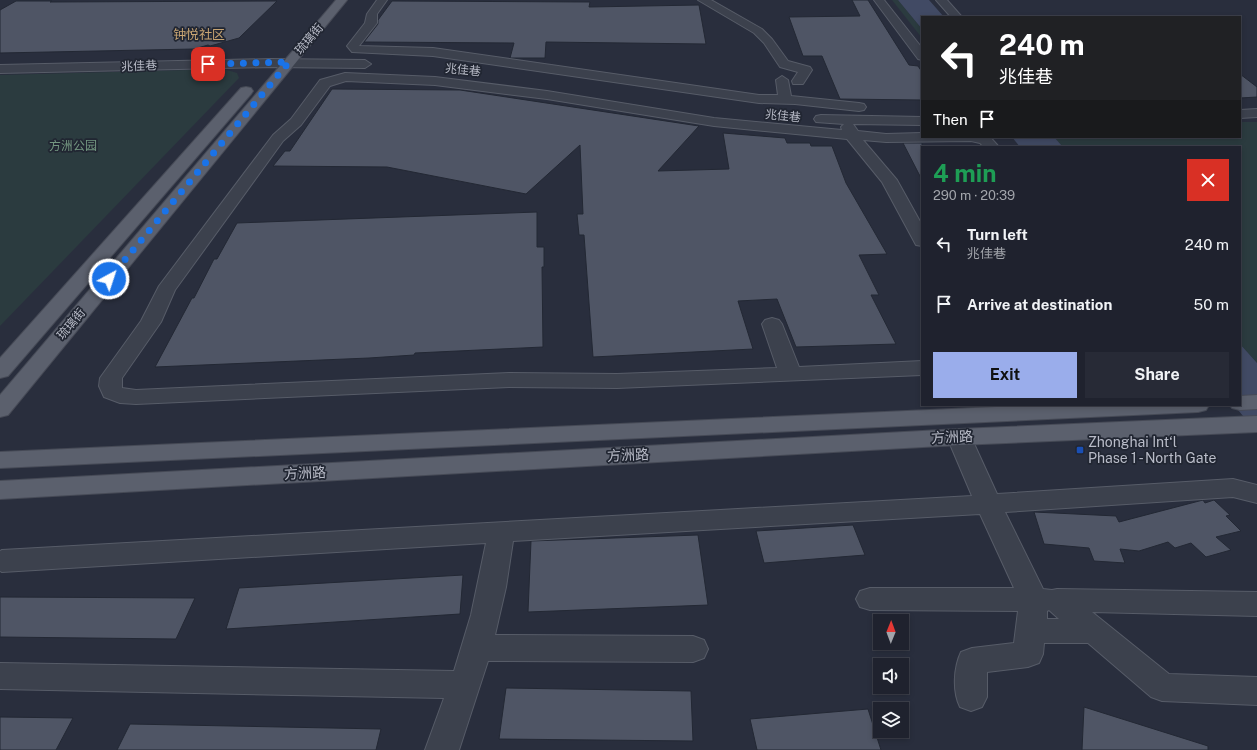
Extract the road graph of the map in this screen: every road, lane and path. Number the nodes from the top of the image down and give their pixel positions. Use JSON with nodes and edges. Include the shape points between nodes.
{"nodes":[{"id":1,"x":342,"y":0,"type":"edge"},
{"id":2,"x":382,"y":0,"type":"edge"},
{"id":3,"x":703,"y":0,"type":"edge"},
{"id":4,"x":879,"y":0,"type":"edge"},
{"id":5,"x":941,"y":0,"type":"edge"},
{"id":6,"x":956,"y":16,"type":"edge"},
{"id":7,"x":921,"y":55,"type":"edge"},
{"id":8,"x":280,"y":59,"type":"junction"},
{"id":9,"x":375,"y":64,"type":"dead end"},
{"id":10,"x":0,"y":69,"type":"edge"},
{"id":11,"x":521,"y":78,"type":"dead end"},
{"id":12,"x":782,"y":80,"type":"dead end"},
{"id":13,"x":566,"y":84,"type":"dead end"},
{"id":14,"x":798,"y":99,"type":"junction"},
{"id":15,"x":1241,"y":102,"type":"edge"},
{"id":16,"x":1257,"y":102,"type":"edge"},
{"id":17,"x":869,"y":107,"type":"dead end"},
{"id":18,"x":1257,"y":113,"type":"edge"},
{"id":19,"x":1241,"y":114,"type":"edge"},
{"id":20,"x":789,"y":116,"type":"dead end"},
{"id":21,"x":921,"y":122,"type":"edge"},
{"id":22,"x":849,"y":128,"type":"junction"},
{"id":23,"x":921,"y":138,"type":"edge"},
{"id":24,"x":976,"y":138,"type":"edge"},
{"id":25,"x":991,"y":146,"type":"edge"},
{"id":26,"x":921,"y":240,"type":"edge"},
{"id":27,"x":772,"y":324,"type":"dead end"},
{"id":28,"x":921,"y":368,"type":"edge"},
{"id":29,"x":0,"y":371,"type":"edge"},
{"id":30,"x":790,"y":373,"type":"junction"},
{"id":31,"x":1157,"y":406,"type":"edge"},
{"id":32,"x":0,"y":410,"type":"edge"},
{"id":33,"x":995,"y":410,"type":"edge"},
{"id":34,"x":1251,"y":413,"type":"edge"},
{"id":35,"x":959,"y":437,"type":"junction"},
{"id":36,"x":0,"y":460,"type":"edge"},
{"id":37,"x":0,"y":490,"type":"edge"},
{"id":38,"x":1257,"y":494,"type":"edge"},
{"id":39,"x":988,"y":504,"type":"junction"},
{"id":40,"x":501,"y":531,"type":"junction"},
{"id":41,"x":2,"y":561,"type":"dead end"},
{"id":42,"x":870,"y":599,"type":"dead end"},
{"id":43,"x":1046,"y":600,"type":"junction"},
{"id":44,"x":1257,"y":604,"type":"edge"},
{"id":45,"x":1030,"y":631,"type":"junction"},
{"id":46,"x":1095,"y":631,"type":"junction"},
{"id":47,"x":477,"y":648,"type":"junction"},
{"id":48,"x":693,"y":649,"type":"dead end"},
{"id":49,"x":0,"y":676,"type":"edge"},
{"id":50,"x":465,"y":685,"type":"junction"},
{"id":51,"x":1257,"y":691,"type":"edge"},
{"id":52,"x":971,"y":697,"type":"dead end"},
{"id":53,"x":442,"y":750,"type":"edge"}],
"edges":[{"from":1,"to":8,"type":"main road","name":"琉璃街"},
{"from":2,"to":14,"type":"street","via":[[372,14],[370,23],[353,46],[356,49],[433,52],[759,99]]},
{"from":3,"to":14,"type":"street","via":[[758,31],[768,41],[784,64],[780,69],[781,73],[798,81]]},
{"from":4,"to":7,"type":"street"},
{"from":5,"to":6,"type":"street"},
{"from":8,"to":9,"type":"street","name":"兆佳巷"},
{"from":8,"to":10,"type":"street","name":"兆佳巷"},
{"from":8,"to":29,"type":"main road","name":"琉璃街"},
{"from":8,"to":32,"type":"main road","name":"琉璃街"},
{"from":11,"to":13,"type":"street"},
{"from":12,"to":14,"type":"street"},
{"from":14,"to":17,"type":"street","via":[[845,107]]},
{"from":14,"to":20,"type":"street"},
{"from":14,"to":22,"type":"street","name":"兆佳巷","via":[[807,118]]},
{"from":15,"to":16,"type":"street"},
{"from":18,"to":19,"type":"street"},
{"from":21,"to":22,"type":"street","name":"兆佳巷"},
{"from":22,"to":23,"type":"street","via":[[886,138]]},
{"from":22,"to":26,"type":"street","via":[[889,180]]},
{"from":22,"to":30,"type":"street","via":[[714,122],[458,83],[352,77],[327,81],[296,122],[278,138],[166,290],[151,322],[111,378],[110,386],[112,392],[120,396],[136,397],[509,380],[617,381]]},
{"from":24,"to":25,"type":"street","via":[[986,140]]},
{"from":27,"to":30,"type":"street"},
{"from":28,"to":30,"type":"street"},
{"from":31,"to":33,"type":"main road","name":"方洲路"},
{"from":33,"to":36,"type":"main road","name":"方洲路"},
{"from":34,"to":35,"type":"main road","name":"方洲路"},
{"from":35,"to":37,"type":"main road","name":"方洲路"},
{"from":35,"to":39,"type":"street"},
{"from":38,"to":39,"type":"street","via":[[1234,488]]},
{"from":39,"to":40,"type":"street"},
{"from":39,"to":43,"type":"street"},
{"from":40,"to":41,"type":"street"},
{"from":40,"to":47,"type":"street","via":[[491,598]]},
{"from":42,"to":43,"type":"street"},
{"from":43,"to":44,"type":"street"},
{"from":43,"to":45,"type":"street"},
{"from":43,"to":46,"type":"street"},
{"from":45,"to":46,"type":"street"},
{"from":45,"to":52,"type":"street","via":[[1028,654],[972,662]]},
{"from":46,"to":51,"type":"street","via":[[1162,687]]},
{"from":47,"to":48,"type":"street"},
{"from":47,"to":50,"type":"street"},
{"from":49,"to":50,"type":"street"},
{"from":50,"to":53,"type":"street"}]}
